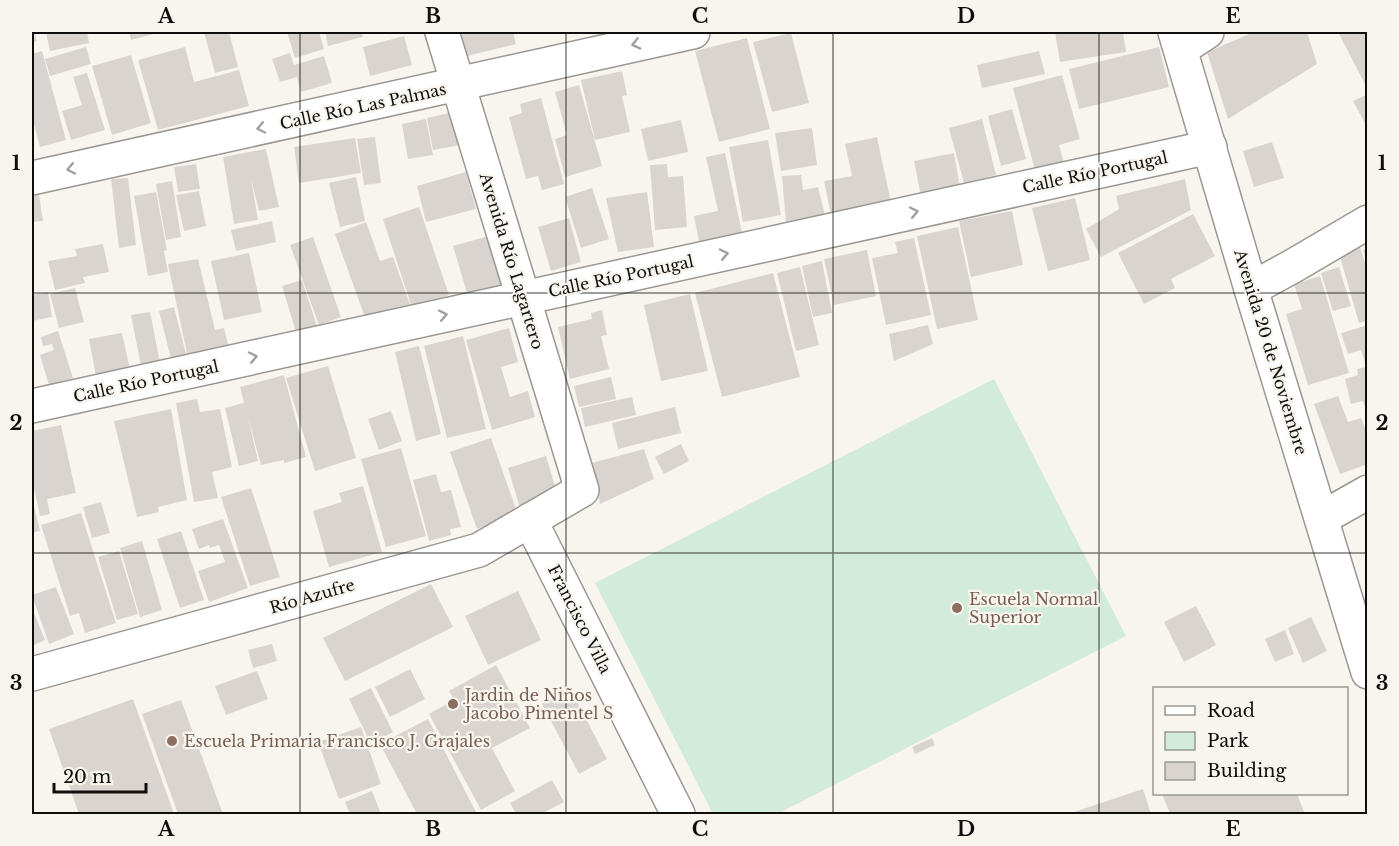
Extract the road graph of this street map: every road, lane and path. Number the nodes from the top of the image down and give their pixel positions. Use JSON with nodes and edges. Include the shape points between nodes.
{"nodes":[{"id":1,"x":442,"y":32,"type":"edge"},
{"id":2,"x":693,"y":32,"type":"edge"},
{"id":3,"x":1188,"y":37,"type":"edge"},
{"id":4,"x":459,"y":85,"type":"junction"},
{"id":5,"x":1210,"y":147,"type":"junction"},
{"id":6,"x":32,"y":178,"type":"edge"},
{"id":7,"x":1368,"y":222,"type":"edge"},
{"id":8,"x":1251,"y":289,"type":"junction"},
{"id":9,"x":523,"y":298,"type":"junction"},
{"id":10,"x":32,"y":406,"type":"edge"},
{"id":11,"x":582,"y":490,"type":"joint"},
{"id":12,"x":1368,"y":492,"type":"edge"},
{"id":13,"x":1322,"y":518,"type":"junction"},
{"id":14,"x":530,"y":520,"type":"junction"},
{"id":15,"x":1368,"y":672,"type":"edge"},
{"id":16,"x":32,"y":674,"type":"edge"},
{"id":17,"x":678,"y":814,"type":"edge"}],
"edges":[{"from":1,"to":4,"type":"street","name":"Avenida Río Lagartero"},
{"from":2,"to":4,"type":"street","name":"Calle Río Las Palmas","one_way":true},
{"from":3,"to":5,"type":"street","name":"Avenida 20 de Noviembre"},
{"from":4,"to":6,"type":"street","name":"Calle Río Las Palmas","one_way":true},
{"from":4,"to":9,"type":"street","name":"Avenida Río Lagartero"},
{"from":5,"to":8,"type":"street","name":"Avenida 20 de Noviembre"},
{"from":9,"to":5,"type":"street","name":"Calle Río Portugal","one_way":true},
{"from":7,"to":8,"type":"street"},
{"from":8,"to":13,"type":"street","name":"Avenida 20 de Noviembre"},
{"from":10,"to":9,"type":"street","name":"Calle Río Portugal","one_way":true},
{"from":9,"to":11,"type":"street","name":"Avenida Río Lagartero"},
{"from":11,"to":14,"type":"street","name":"Río Azufre"},
{"from":12,"to":13,"type":"street"},
{"from":13,"to":15,"type":"street","name":"Avenida 20 de Noviembre"},
{"from":14,"to":16,"type":"street","name":"Río Azufre","via":[[478,550]]},
{"from":14,"to":17,"type":"street","name":"Francisco Villa"}]}
